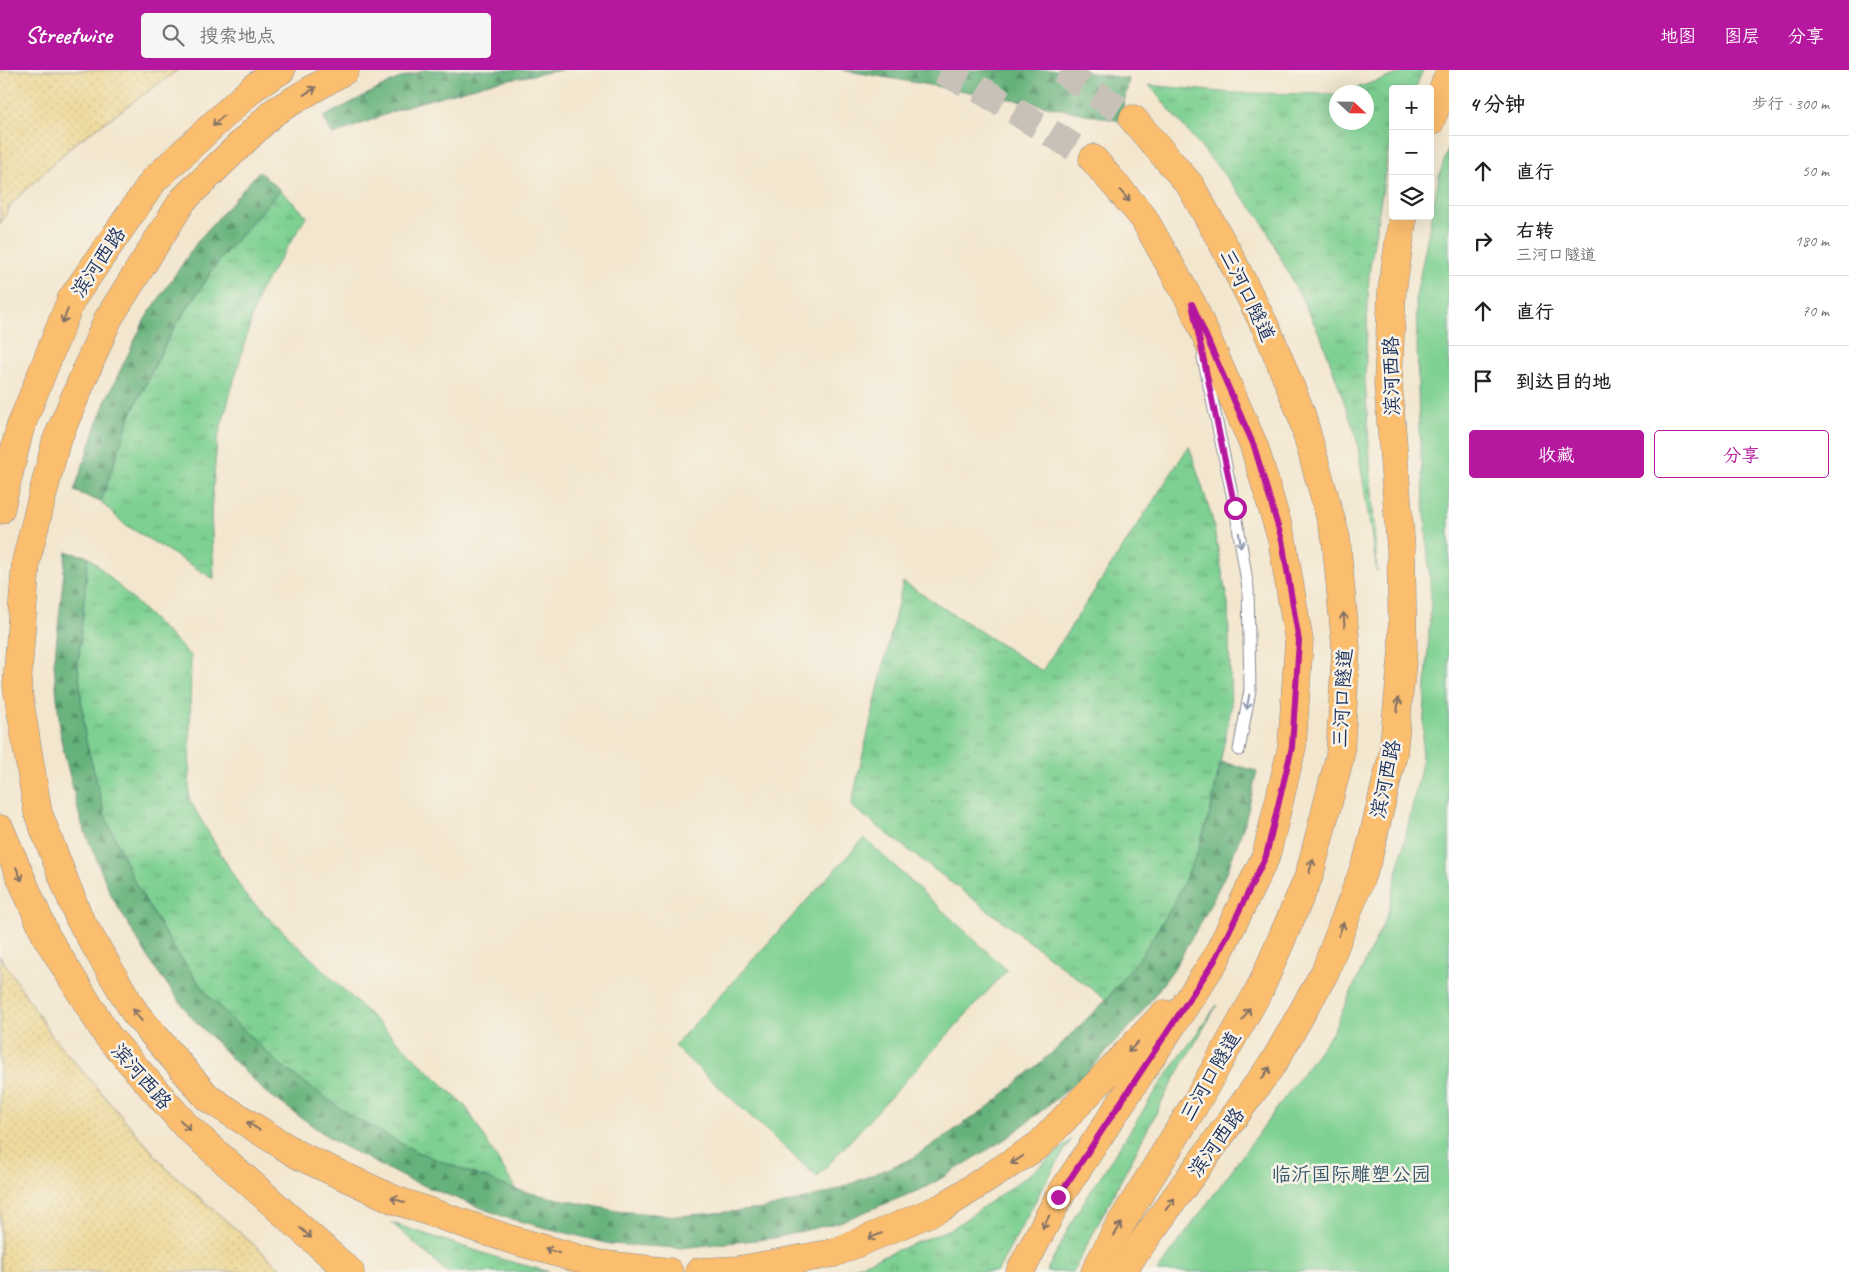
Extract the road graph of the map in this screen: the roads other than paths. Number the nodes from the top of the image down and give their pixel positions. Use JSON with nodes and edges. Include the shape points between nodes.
{"nodes":[{"id":1,"x":282,"y":70,"type":"edge"},
{"id":2,"x":345,"y":70,"type":"edge"},
{"id":3,"x":1449,"y":74,"type":"edge"},
{"id":4,"x":1434,"y":112,"type":"edge"},
{"id":5,"x":1133,"y":119,"type":"tunnel mouth"},
{"id":6,"x":1094,"y":159,"type":"tunnel mouth"},
{"id":7,"x":1402,"y":220,"type":"edge"},
{"id":8,"x":1192,"y":304,"type":"junction"},
{"id":9,"x":0,"y":510,"type":"edge"},
{"id":10,"x":1239,"y":750,"type":"dead end"},
{"id":11,"x":0,"y":829,"type":"edge"},
{"id":12,"x":1215,"y":960,"type":"junction"},
{"id":13,"x":350,"y":1272,"type":"edge"},
{"id":14,"x":668,"y":1272,"type":"edge"},
{"id":15,"x":699,"y":1272,"type":"edge"},
{"id":16,"x":1020,"y":1272,"type":"edge"},
{"id":17,"x":1095,"y":1272,"type":"edge"},
{"id":18,"x":1121,"y":1272,"type":"edge"}],
"edges":[{"from":1,"to":9,"type":"main road","name":"滨河西路","one_way":true,"via":[[254,88],[154,180],[71,300],[20,428]]},
{"from":14,"to":2,"type":"main road","one_way":true,"via":[[598,1264],[509,1239],[395,1200],[298,1155],[208,1098],[130,1005],[79,918],[38,813],[17,686],[26,561],[56,442],[108,319],[184,200],[274,112]]},
{"from":3,"to":4,"type":"main road"},
{"from":17,"to":5,"type":"main road","name":"三河口隧道","one_way":true,"via":[[1260,989],[1309,876],[1340,756],[1346,648],[1336,538],[1301,413],[1268,332],[1190,185]]},
{"from":6,"to":8,"type":"main road","one_way":true,"via":[[1143,218]]},
{"from":18,"to":7,"type":"main road","name":"滨河西路","one_way":true,"via":[[1274,1062],[1325,972],[1368,858],[1393,754],[1403,651],[1401,550],[1388,384],[1392,291]]},
{"from":8,"to":10,"type":"lane","one_way":true,"via":[[1235,508],[1248,588],[1250,690]]},
{"from":8,"to":12,"type":"main road","via":[[1254,446],[1282,540],[1299,641],[1292,747],[1266,856]]},
{"from":11,"to":13,"type":"main road","name":"滨河西路","one_way":true,"via":[[46,936],[108,1035],[186,1126]]},
{"from":12,"to":15,"type":"main road","one_way":true,"via":[[1039,1145],[943,1207],[834,1253],[739,1270]]},
{"from":12,"to":16,"type":"main road","one_way":true,"via":[[1058,1197]]}]}
